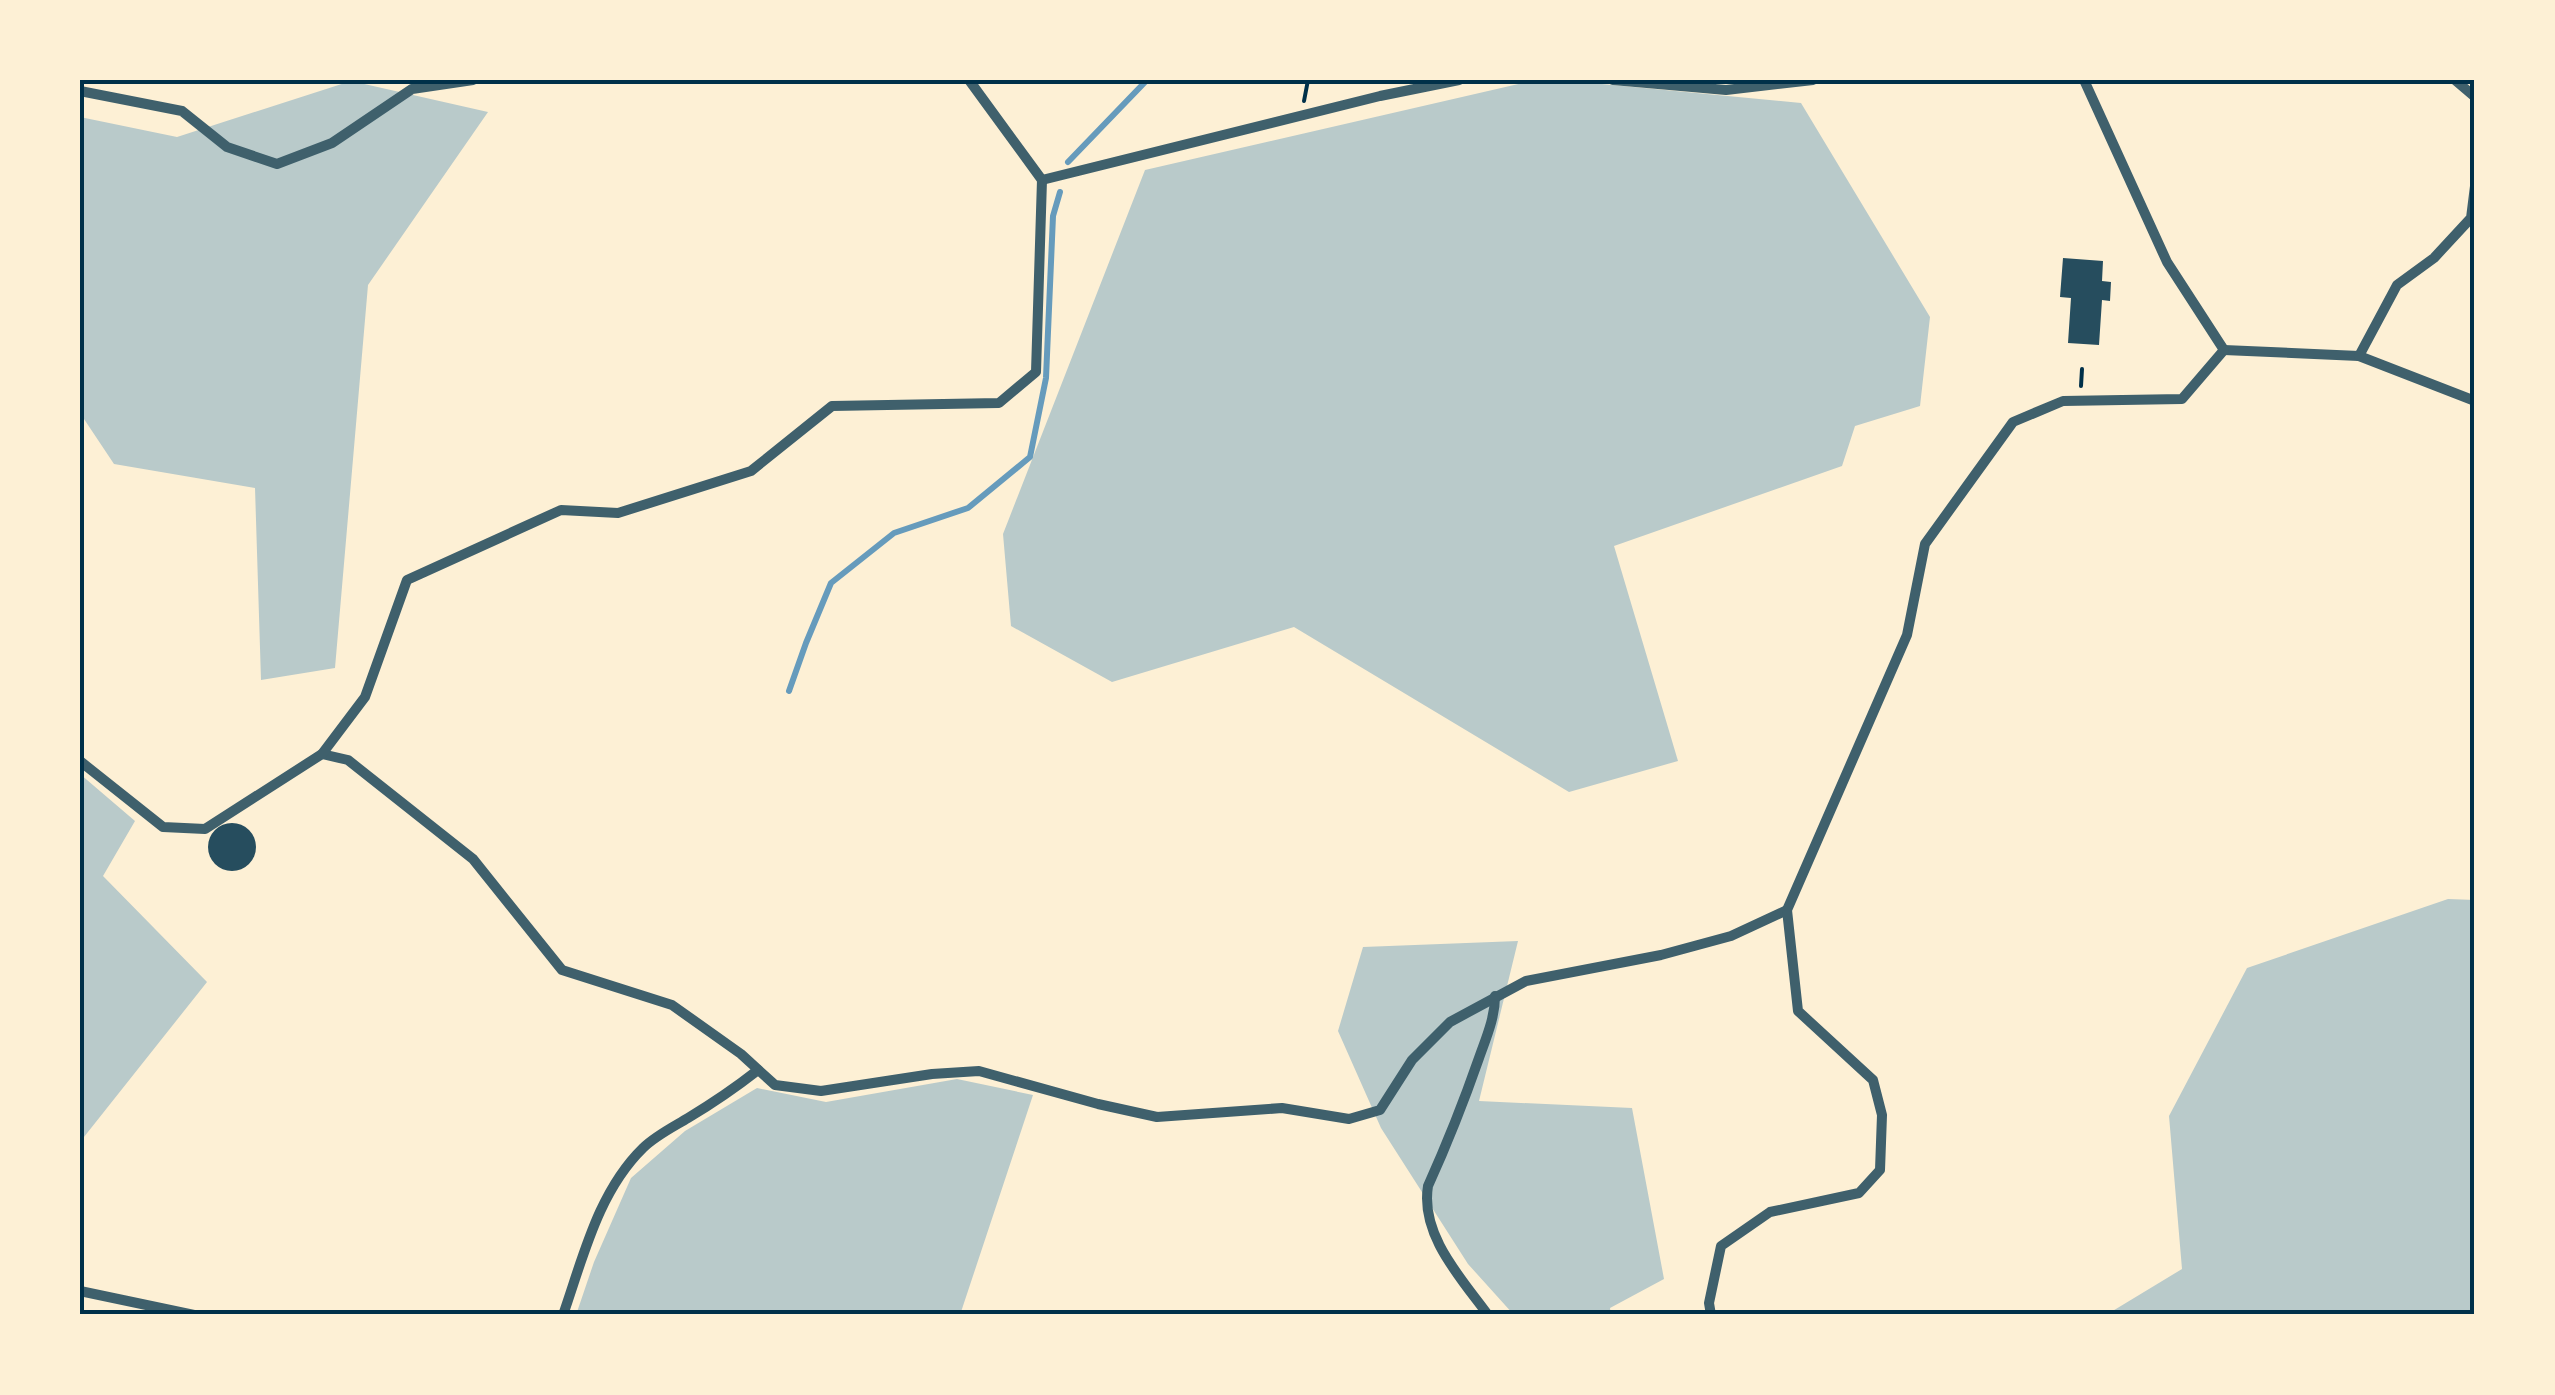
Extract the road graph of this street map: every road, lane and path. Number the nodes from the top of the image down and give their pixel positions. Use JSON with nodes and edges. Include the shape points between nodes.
{"nodes":[{"id":1,"x":473,"y":80,"type":"edge"},
{"id":2,"x":969,"y":80,"type":"edge"},
{"id":3,"x":1458,"y":80,"type":"edge"},
{"id":4,"x":1613,"y":80,"type":"edge"},
{"id":5,"x":1813,"y":80,"type":"edge"},
{"id":6,"x":2084,"y":80,"type":"edge"},
{"id":7,"x":2455,"y":80,"type":"edge"},
{"id":8,"x":80,"y":91,"type":"edge"},
{"id":9,"x":2475,"y":97,"type":"edge"},
{"id":10,"x":1042,"y":180,"type":"junction"},
{"id":11,"x":2475,"y":186,"type":"edge"},
{"id":12,"x":2224,"y":350,"type":"junction"},
{"id":13,"x":2359,"y":356,"type":"junction"},
{"id":14,"x":2475,"y":401,"type":"edge"},
{"id":15,"x":322,"y":754,"type":"junction"},
{"id":16,"x":80,"y":760,"type":"edge"},
{"id":17,"x":1787,"y":910,"type":"junction"},
{"id":18,"x":1495,"y":996,"type":"junction"},
{"id":19,"x":758,"y":1070,"type":"junction"},
{"id":20,"x":80,"y":1290,"type":"edge"},
{"id":21,"x":194,"y":1315,"type":"edge"},
{"id":22,"x":563,"y":1315,"type":"edge"},
{"id":23,"x":1488,"y":1315,"type":"edge"},
{"id":24,"x":1712,"y":1315,"type":"edge"}],
"edges":[{"from":1,"to":8,"type":"street","via":[[412,88],[332,143],[278,164],[227,147],[182,110]]},
{"from":2,"to":10,"type":"street"},
{"from":3,"to":10,"type":"street"},
{"from":4,"to":5,"type":"street","via":[[1726,90]]},
{"from":6,"to":12,"type":"street","via":[[2166,262]]},
{"from":7,"to":9,"type":"street"},
{"from":10,"to":15,"type":"street","via":[[1036,372],[1000,403],[832,406],[750,471],[618,514],[561,510],[407,580],[365,697]]},
{"from":11,"to":13,"type":"street","via":[[2471,218],[2397,285]]},
{"from":12,"to":13,"type":"street"},
{"from":12,"to":17,"type":"street","via":[[2182,398],[2063,401],[2010,418],[1925,544],[1907,636]]},
{"from":13,"to":14,"type":"street"},
{"from":15,"to":16,"type":"street","via":[[205,830],[163,828]]},
{"from":15,"to":19,"type":"street","via":[[348,760],[472,859],[562,970],[672,1005]]},
{"from":17,"to":18,"type":"street","via":[[1731,936],[1526,981]]},
{"from":17,"to":24,"type":"street","via":[[1798,1011],[1873,1080],[1882,1115],[1880,1170],[1860,1193],[1770,1212],[1721,1246]]},
{"from":18,"to":19,"type":"street","via":[[1450,1022],[1412,1060],[1380,1110],[1349,1118],[1282,1108],[1158,1117],[979,1070],[821,1091],[774,1085]]},
{"from":18,"to":23,"type":"street","via":[[1426,1196],[1441,1247]]},
{"from":19,"to":22,"type":"street","via":[[643,1147],[602,1208]]},
{"from":20,"to":21,"type":"street"}]}
